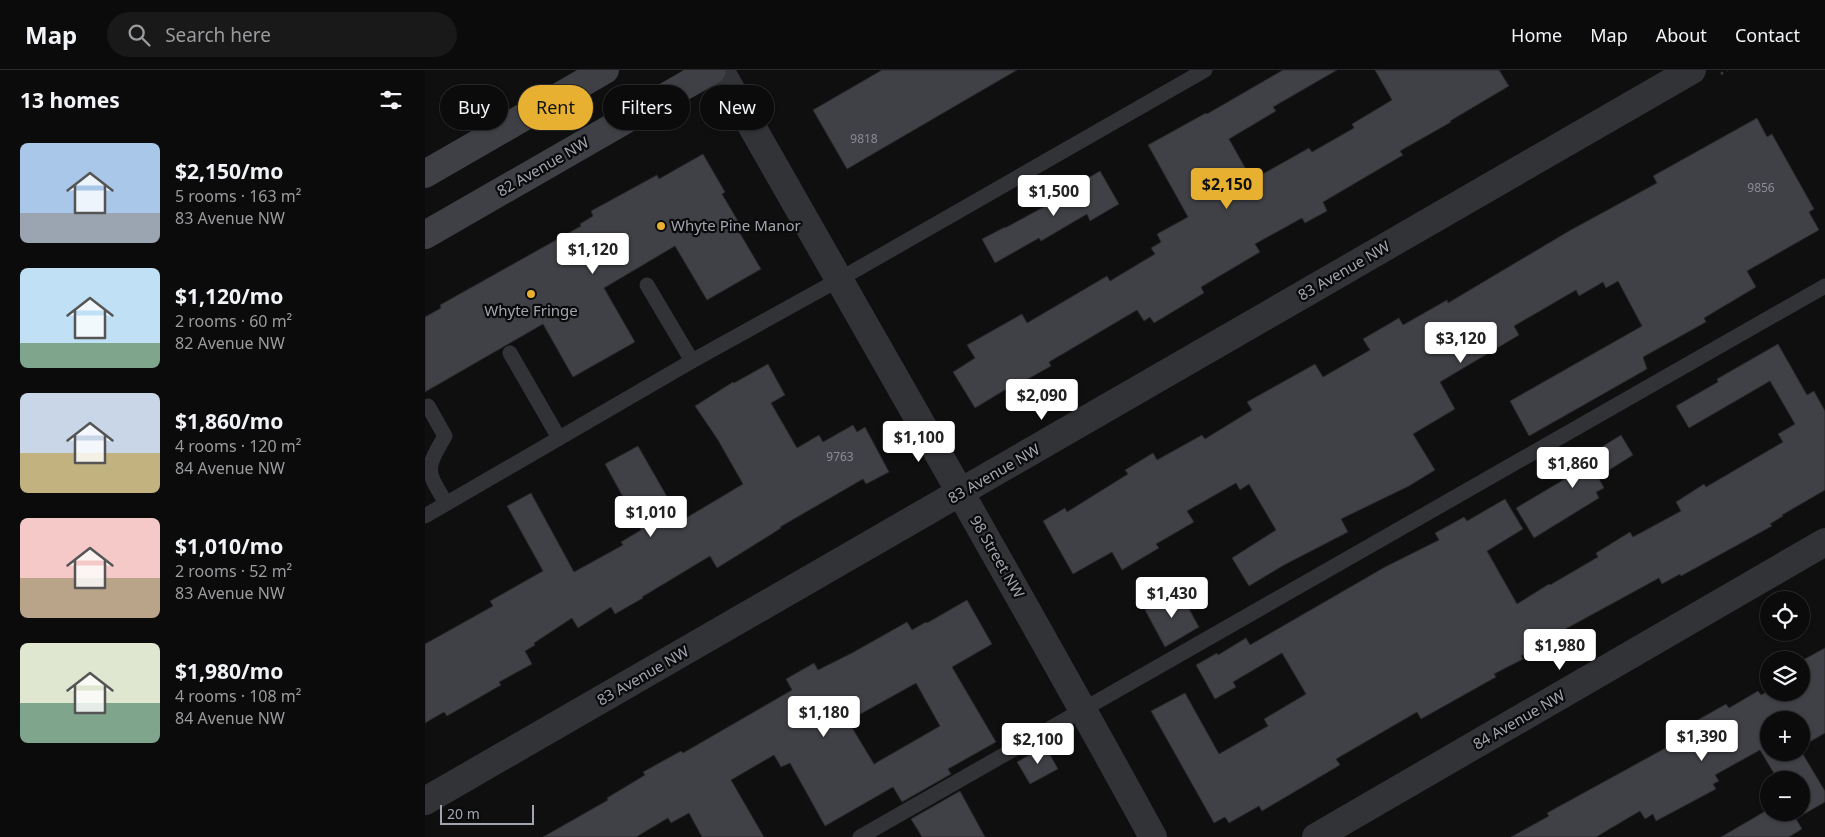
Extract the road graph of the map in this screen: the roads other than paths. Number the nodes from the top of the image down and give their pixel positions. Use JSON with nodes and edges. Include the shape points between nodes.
{"nodes":[{"id":1,"x":605,"y":70,"type":"edge"},
{"id":2,"x":712,"y":70,"type":"edge"},
{"id":3,"x":720,"y":70,"type":"edge"},
{"id":4,"x":1205,"y":70,"type":"edge"},
{"id":5,"x":1686,"y":73,"type":"edge"},
{"id":6,"x":425,"y":174,"type":"edge"},
{"id":7,"x":425,"y":235,"type":"edge"},
{"id":8,"x":840,"y":279,"type":"junction"},
{"id":9,"x":647,"y":285,"type":"dead end"},
{"id":10,"x":1825,"y":286,"type":"edge"},
{"id":11,"x":510,"y":353,"type":"dead end"},
{"id":12,"x":692,"y":361,"type":"junction"},
{"id":13,"x":428,"y":406,"type":"dead end"},
{"id":14,"x":559,"y":438,"type":"junction"},
{"id":15,"x":961,"y":493,"type":"junction"},
{"id":16,"x":446,"y":503,"type":"junction"},
{"id":17,"x":425,"y":516,"type":"edge"},
{"id":18,"x":1825,"y":542,"type":"edge"},
{"id":19,"x":1083,"y":710,"type":"junction"},
{"id":20,"x":425,"y":801,"type":"edge"},
{"id":21,"x":860,"y":837,"type":"edge"},
{"id":22,"x":1153,"y":837,"type":"edge"},
{"id":23,"x":1316,"y":837,"type":"edge"}],
"edges":[{"from":1,"to":6,"type":"main road"},
{"from":2,"to":7,"type":"main road","name":"82 Avenue NW"},
{"from":3,"to":8,"type":"street","name":"98 Street NW"},
{"from":4,"to":8,"type":"lane"},
{"from":5,"to":15,"type":"street","name":"83 Avenue NW"},
{"from":8,"to":12,"type":"lane"},
{"from":8,"to":15,"type":"street","name":"98 Street NW"},
{"from":9,"to":12,"type":"lane"},
{"from":10,"to":19,"type":"lane"},
{"from":11,"to":14,"type":"lane"},
{"from":12,"to":14,"type":"lane"},
{"from":13,"to":16,"type":"lane","via":[[445,436],[431,458],[429,475]]},
{"from":14,"to":16,"type":"lane"},
{"from":15,"to":19,"type":"street","name":"98 Street NW"},
{"from":15,"to":20,"type":"street","name":"83 Avenue NW"},
{"from":16,"to":17,"type":"lane"},
{"from":18,"to":23,"type":"street","name":"84 Avenue NW"},
{"from":19,"to":21,"type":"lane"},
{"from":19,"to":22,"type":"street","name":"98 Street NW"}]}
